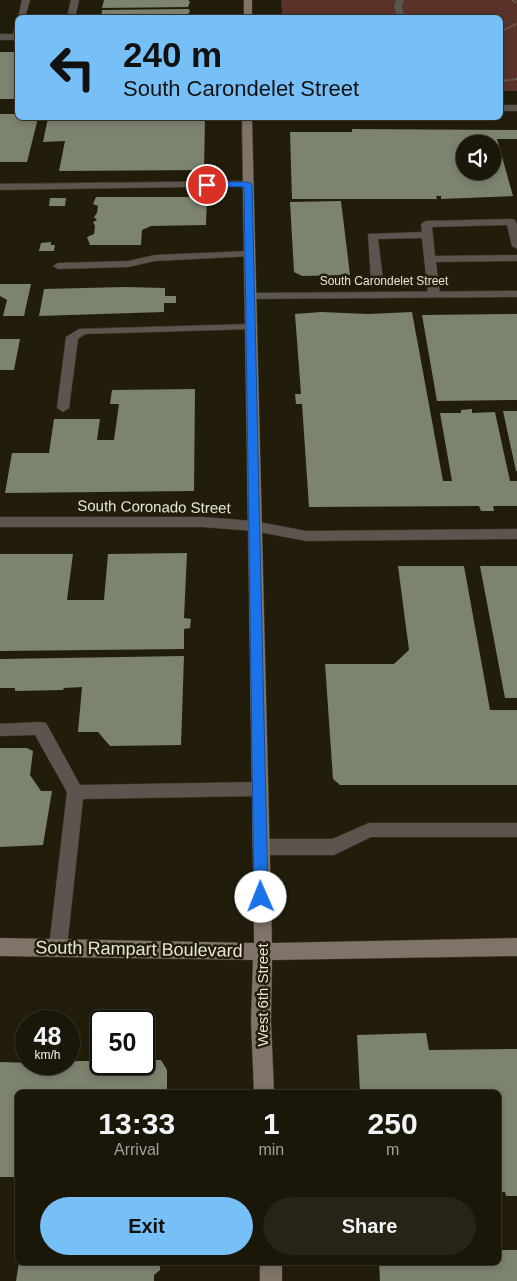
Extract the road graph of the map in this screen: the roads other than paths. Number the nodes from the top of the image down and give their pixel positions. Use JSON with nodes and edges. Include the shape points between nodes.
{"nodes":[{"id":1,"x":26,"y":0,"type":"edge"},
{"id":2,"x":75,"y":0,"type":"edge"},
{"id":3,"x":248,"y":0,"type":"edge"},
{"id":4,"x":400,"y":0,"type":"edge"},
{"id":5,"x":22,"y":15,"type":"edge"},
{"id":6,"x":72,"y":15,"type":"edge"},
{"id":7,"x":248,"y":15,"type":"edge"},
{"id":8,"x":400,"y":15,"type":"edge"},
{"id":9,"x":15,"y":34,"type":"edge"},
{"id":10,"x":0,"y":37,"type":"edge"},
{"id":11,"x":503,"y":108,"type":"edge"},
{"id":12,"x":517,"y":108,"type":"edge"},
{"id":13,"x":247,"y":120,"type":"edge"},
{"id":14,"x":248,"y":184,"type":"junction"},
{"id":15,"x":0,"y":187,"type":"edge"},
{"id":16,"x":427,"y":236,"type":"junction"},
{"id":17,"x":517,"y":246,"type":"edge"},
{"id":18,"x":249,"y":254,"type":"junction"},
{"id":19,"x":517,"y":258,"type":"edge"},
{"id":20,"x":430,"y":260,"type":"junction"},
{"id":21,"x":58,"y":266,"type":"dead end"},
{"id":22,"x":377,"y":280,"type":"dead end"},
{"id":23,"x":517,"y":294,"type":"edge"},
{"id":24,"x":434,"y":295,"type":"junction"},
{"id":25,"x":251,"y":296,"type":"junction"},
{"id":26,"x":252,"y":327,"type":"junction"},
{"id":27,"x":63,"y":408,"type":"dead end"},
{"id":28,"x":0,"y":522,"type":"edge"},
{"id":29,"x":254,"y":526,"type":"junction"},
{"id":30,"x":517,"y":534,"type":"edge"},
{"id":31,"x":0,"y":730,"type":"edge"},
{"id":32,"x":260,"y":788,"type":"junction"},
{"id":33,"x":75,"y":792,"type":"junction"},
{"id":34,"x":517,"y":830,"type":"edge"},
{"id":35,"x":261,"y":847,"type":"junction"},
{"id":36,"x":0,"y":947,"type":"edge"},
{"id":37,"x":58,"y":947,"type":"junction"},
{"id":38,"x":517,"y":947,"type":"edge"},
{"id":39,"x":263,"y":952,"type":"junction"},
{"id":40,"x":264,"y":1090,"type":"edge"},
{"id":41,"x":271,"y":1265,"type":"edge"},
{"id":42,"x":271,"y":1281,"type":"edge"}],
"edges":[{"from":1,"to":5,"type":"street"},
{"from":2,"to":6,"type":"street"},
{"from":3,"to":7,"type":"main road"},
{"from":4,"to":8,"type":"street"},
{"from":9,"to":10,"type":"street"},
{"from":11,"to":12,"type":"street"},
{"from":13,"to":14,"type":"main road","name":"West 6th Street"},
{"from":14,"to":15,"type":"street"},
{"from":14,"to":18,"type":"main road","name":"West 6th Street"},
{"from":16,"to":17,"type":"street","via":[[426,224],[511,222]]},
{"from":16,"to":20,"type":"street"},
{"from":16,"to":22,"type":"street","via":[[372,236]]},
{"from":18,"to":21,"type":"street"},
{"from":18,"to":25,"type":"main road","name":"West 6th Street"},
{"from":19,"to":20,"type":"street"},
{"from":20,"to":24,"type":"street"},
{"from":23,"to":24,"type":"street","name":"South Carondelet Street"},
{"from":24,"to":25,"type":"street","name":"South Carondelet Street"},
{"from":25,"to":26,"type":"main road","name":"West 6th Street"},
{"from":26,"to":27,"type":"street","via":[[84,331],[72,337]]},
{"from":26,"to":29,"type":"main road","name":"West 6th Street"},
{"from":28,"to":29,"type":"street","name":"South Coronado Street","via":[[202,522]]},
{"from":29,"to":30,"type":"street","name":"South Coronado Street","via":[[306,536]]},
{"from":29,"to":32,"type":"main road","name":"West 6th Street"},
{"from":31,"to":33,"type":"street","via":[[40,728]]},
{"from":32,"to":33,"type":"street"},
{"from":32,"to":35,"type":"main road","name":"West 6th Street"},
{"from":33,"to":37,"type":"street"},
{"from":34,"to":35,"type":"street","via":[[369,830],[334,847]]},
{"from":35,"to":39,"type":"main road","name":"West 6th Street"},
{"from":36,"to":37,"type":"main road","name":"South Rampart Boulevard"},
{"from":37,"to":39,"type":"main road","name":"South Rampart Boulevard"},
{"from":38,"to":39,"type":"main road","name":"South Rampart Boulevard"},
{"from":39,"to":40,"type":"main road","name":"West 6th Street"},
{"from":41,"to":42,"type":"main road"}]}
